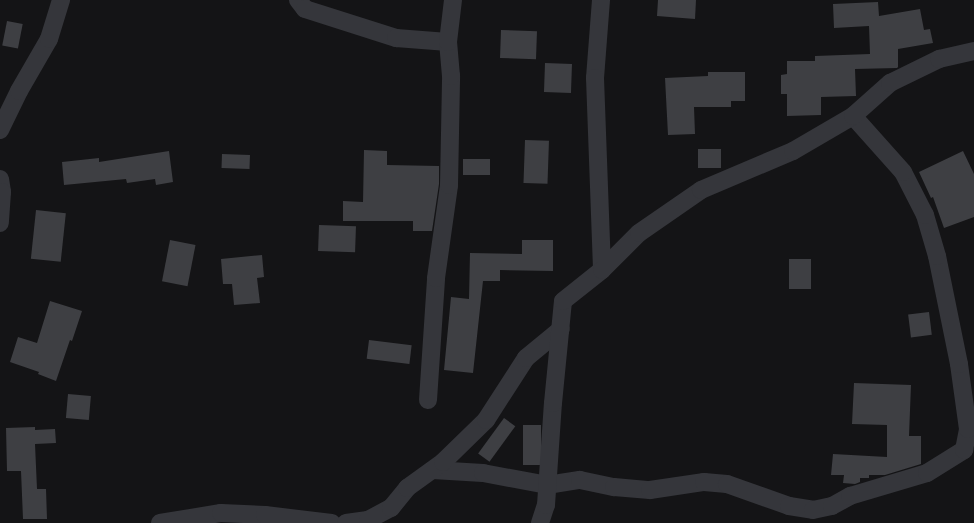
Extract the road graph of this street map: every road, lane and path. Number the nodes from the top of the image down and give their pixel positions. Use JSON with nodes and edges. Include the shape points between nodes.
{"nodes":[{"id":1,"x":61,"y":0,"type":"edge"},
{"id":2,"x":298,"y":0,"type":"edge"},
{"id":3,"x":453,"y":0,"type":"edge"},
{"id":4,"x":601,"y":0,"type":"edge"},
{"id":5,"x":448,"y":42,"type":"junction"},
{"id":6,"x":974,"y":51,"type":"edge"},
{"id":7,"x":853,"y":116,"type":"junction"},
{"id":8,"x":0,"y":130,"type":"edge"},
{"id":9,"x":0,"y":179,"type":"edge"},
{"id":10,"x":0,"y":223,"type":"edge"},
{"id":11,"x":602,"y":270,"type":"junction"},
{"id":12,"x":561,"y":329,"type":"junction"},
{"id":13,"x":428,"y":400,"type":"dead end"},
{"id":14,"x":433,"y":470,"type":"junction"},
{"id":15,"x":547,"y":485,"type":"junction"},
{"id":16,"x":160,"y":523,"type":"edge"},
{"id":17,"x":332,"y":523,"type":"edge"},
{"id":18,"x":346,"y":523,"type":"edge"},
{"id":19,"x":540,"y":523,"type":"edge"}],
"edges":[{"from":1,"to":8,"type":"street","via":[[49,39]]},
{"from":2,"to":5,"type":"street","via":[[305,9],[396,38]]},
{"from":3,"to":5,"type":"street"},
{"from":4,"to":11,"type":"street","via":[[595,78]]},
{"from":5,"to":13,"type":"street","via":[[451,76],[450,185],[436,278]]},
{"from":6,"to":7,"type":"street","via":[[939,59],[890,83]]},
{"from":7,"to":11,"type":"street","via":[[793,151],[701,190],[639,233]]},
{"from":7,"to":15,"type":"street","via":[[903,172],[926,215],[937,256],[958,364],[968,428],[964,450],[927,474],[856,494],[832,506],[813,510],[789,506],[727,484],[704,482],[650,490],[614,487],[580,480]]},
{"from":9,"to":10,"type":"street"},
{"from":11,"to":12,"type":"street","via":[[563,301]]},
{"from":12,"to":14,"type":"street","via":[[526,358],[486,420]]},
{"from":12,"to":15,"type":"street"},
{"from":14,"to":15,"type":"street","via":[[482,473]]},
{"from":14,"to":18,"type":"street","via":[[407,488],[391,508],[368,520]]},
{"from":15,"to":19,"type":"street","via":[[546,505]]},
{"from":16,"to":17,"type":"street","via":[[221,513],[266,515]]}]}
